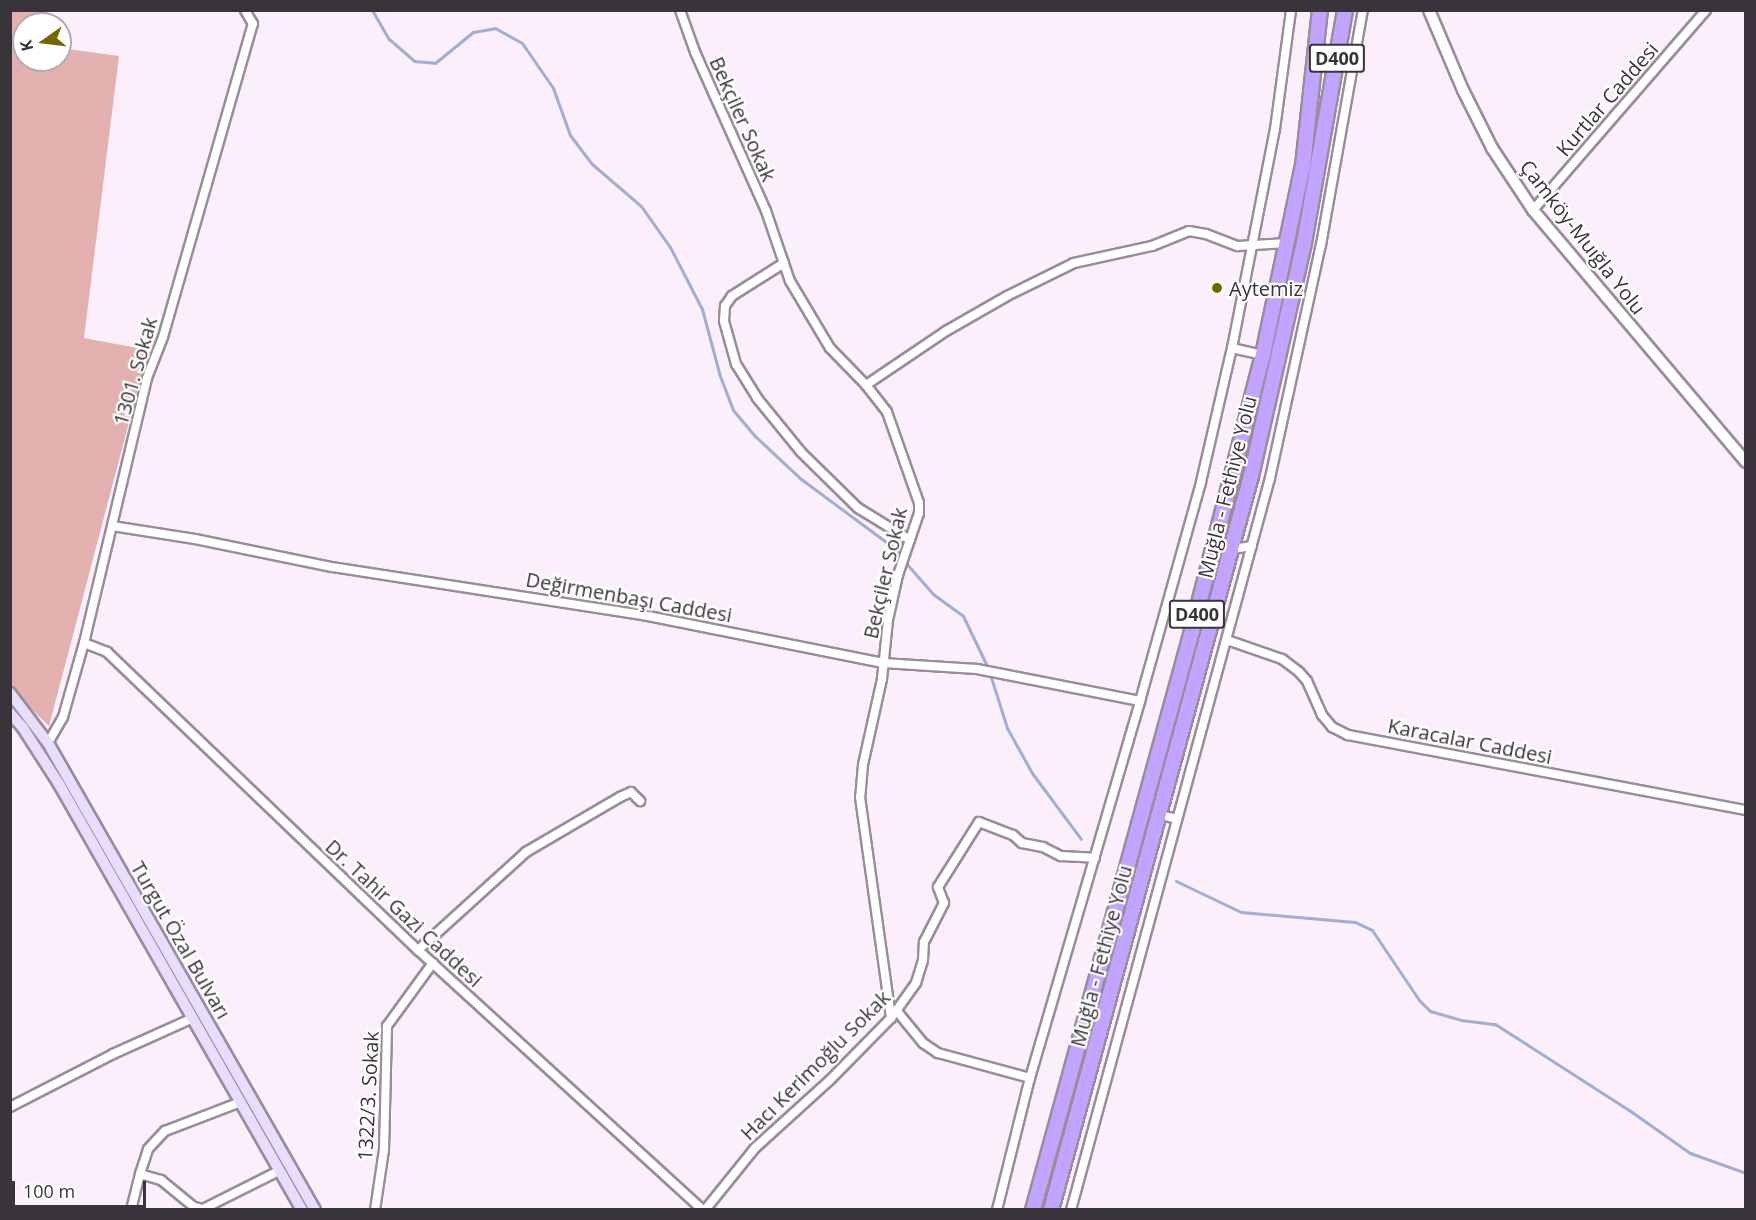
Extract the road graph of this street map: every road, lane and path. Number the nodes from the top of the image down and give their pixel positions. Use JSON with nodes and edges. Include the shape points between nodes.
{"nodes":[{"id":1,"x":245,"y":10,"type":"edge"},
{"id":2,"x":680,"y":10,"type":"edge"},
{"id":3,"x":1291,"y":10,"type":"edge"},
{"id":4,"x":1320,"y":10,"type":"edge"},
{"id":5,"x":1345,"y":10,"type":"edge"},
{"id":6,"x":1364,"y":10,"type":"edge"},
{"id":7,"x":1429,"y":10,"type":"edge"},
{"id":8,"x":1706,"y":10,"type":"edge"},
{"id":9,"x":1533,"y":210,"type":"junction"},
{"id":10,"x":1287,"y":243,"type":"junction"},
{"id":11,"x":1252,"y":246,"type":"junction"},
{"id":12,"x":784,"y":263,"type":"junction"},
{"id":13,"x":1232,"y":348,"type":"junction"},
{"id":14,"x":1263,"y":355,"type":"junction"},
{"id":15,"x":866,"y":385,"type":"junction"},
{"id":16,"x":1255,"y":462,"type":"junction"},
{"id":17,"x":1746,"y":462,"type":"edge"},
{"id":18,"x":1271,"y":473,"type":"junction"},
{"id":19,"x":112,"y":526,"type":"junction"},
{"id":20,"x":910,"y":540,"type":"junction"},
{"id":21,"x":1252,"y":546,"type":"junction"},
{"id":22,"x":1233,"y":549,"type":"junction"},
{"id":23,"x":1227,"y":640,"type":"junction"},
{"id":24,"x":84,"y":643,"type":"junction"},
{"id":25,"x":883,"y":663,"type":"junction"},
{"id":26,"x":10,"y":693,"type":"edge"},
{"id":27,"x":1140,"y":701,"type":"junction"},
{"id":28,"x":10,"y":713,"type":"edge"},
{"id":29,"x":48,"y":743,"type":"junction"},
{"id":30,"x":640,"y":801,"type":"dead end"},
{"id":31,"x":1746,"y":810,"type":"edge"},
{"id":32,"x":1160,"y":815,"type":"junction"},
{"id":33,"x":1177,"y":819,"type":"junction"},
{"id":34,"x":1095,"y":858,"type":"junction"},
{"id":35,"x":418,"y":950,"type":"junction"},
{"id":36,"x":433,"y":963,"type":"junction"},
{"id":37,"x":896,"y":1010,"type":"junction"},
{"id":38,"x":193,"y":1018,"type":"junction"},
{"id":39,"x":891,"y":1018,"type":"junction"},
{"id":40,"x":1030,"y":1078,"type":"junction"},
{"id":41,"x":241,"y":1102,"type":"junction"},
{"id":42,"x":10,"y":1107,"type":"edge"},
{"id":43,"x":279,"y":1171,"type":"junction"},
{"id":44,"x":140,"y":1174,"type":"junction"},
{"id":45,"x":131,"y":1209,"type":"edge"},
{"id":46,"x":302,"y":1209,"type":"edge"},
{"id":47,"x":315,"y":1209,"type":"edge"},
{"id":48,"x":375,"y":1209,"type":"edge"},
{"id":49,"x":704,"y":1209,"type":"edge"},
{"id":50,"x":997,"y":1209,"type":"edge"},
{"id":51,"x":1033,"y":1209,"type":"edge"},
{"id":52,"x":1051,"y":1209,"type":"edge"},
{"id":53,"x":1071,"y":1209,"type":"edge"}],
"edges":[{"from":1,"to":19,"type":"street","name":"1301. Sokak","via":[[253,24],[163,337],[147,378]]},
{"from":2,"to":12,"type":"street","name":"Bekçiler Sokak","via":[[766,211]]},
{"from":3,"to":11,"type":"street","via":[[1275,129]]},
{"from":4,"to":10,"type":"highway","name":"Muğla - Fethiye Yolu","number":"D400","via":[[1303,165]]},
{"from":5,"to":16,"type":"highway","name":"Muğla - Fethiye Yolu","number":"D400","via":[[1304,243]]},
{"from":6,"to":18,"type":"street","via":[[1323,235]]},
{"from":7,"to":9,"type":"street","name":"Çamköy-Muığla Yolu","via":[[1492,148]]},
{"from":8,"to":9,"type":"street","name":"Kurtlar Caddesi"},
{"from":9,"to":17,"type":"street","name":"Çamköy-Muığla Yolu"},
{"from":10,"to":11,"type":"street"},
{"from":10,"to":14,"type":"highway","name":"Muğla - Fethiye Yolu","number":"D400"},
{"from":11,"to":13,"type":"street"},
{"from":11,"to":15,"type":"street","via":[[1238,246],[1189,231],[1152,246],[1074,263],[987,308]]},
{"from":12,"to":15,"type":"street","name":"Bekçiler Sokak","via":[[795,290],[830,348]]},
{"from":12,"to":20,"type":"street","via":[[732,296],[725,306],[724,321],[736,364],[757,399],[801,452],[858,508]]},
{"from":13,"to":14,"type":"street"},
{"from":13,"to":27,"type":"street","via":[[1201,482]]},
{"from":14,"to":51,"type":"highway","name":"Muğla - Fethiye Yolu","number":"D400"},
{"from":15,"to":20,"type":"street","name":"Bekçiler Sokak","via":[[887,412],[919,503]]},
{"from":16,"to":18,"type":"street"},
{"from":16,"to":22,"type":"highway","name":"Muğla - Fethiye Yolu","number":"D400"},
{"from":18,"to":21,"type":"street"},
{"from":19,"to":24,"type":"street","name":"1301. Sokak"},
{"from":19,"to":25,"type":"street","name":"Değirmenbaşı Caddesi","via":[[379,575],[643,615]]},
{"from":20,"to":25,"type":"street","name":"Bekçiler Sokak","via":[[898,575]]},
{"from":21,"to":22,"type":"street"},
{"from":21,"to":23,"type":"street"},
{"from":22,"to":32,"type":"highway","name":"Muğla - Fethiye Yolu","number":"D400"},
{"from":23,"to":31,"type":"street","name":"Karacalar Caddesi","via":[[1282,659],[1299,672],[1322,715],[1332,727],[1348,735]]},
{"from":23,"to":33,"type":"street"},
{"from":24,"to":29,"type":"street","name":"1301. Sokak","via":[[63,717]]},
{"from":24,"to":35,"type":"street","name":"Dr. Tahir Gazi Caddesi","via":[[107,652]]},
{"from":25,"to":27,"type":"street","name":"Değirmenbaşı Caddesi","via":[[977,669]]},
{"from":25,"to":39,"type":"street","name":"Bekçiler Sokak","via":[[860,797]]},
{"from":26,"to":29,"type":"main road","name":"Turgut Özal Bulvarı"},
{"from":27,"to":34,"type":"street"},
{"from":28,"to":38,"type":"main road","via":[[59,784]]},
{"from":29,"to":47,"type":"main road","name":"Turgut Özal Bulvarı"},
{"from":30,"to":35,"type":"street","via":[[631,792],[526,852]]},
{"from":32,"to":33,"type":"street"},
{"from":32,"to":52,"type":"highway","name":"Muğla - Fethiye Yolu","number":"D400"},
{"from":33,"to":53,"type":"street"},
{"from":34,"to":37,"type":"street","name":"Hacı Kerimoğlu Sokak","via":[[1061,856],[979,822],[938,887],[944,903],[924,942],[916,983]]},
{"from":34,"to":40,"type":"street"},
{"from":35,"to":36,"type":"street","name":"Dr. Tahir Gazi Caddesi"},
{"from":36,"to":48,"type":"street","name":"1322/3. Sokak","via":[[387,1026],[384,1150]]},
{"from":36,"to":49,"type":"street","name":"Dr. Tahir Gazi Caddesi"},
{"from":37,"to":39,"type":"street","name":"Hacı Kerimoğlu Sokak"},
{"from":37,"to":40,"type":"street","via":[[923,1043],[938,1053]]},
{"from":38,"to":41,"type":"main road"},
{"from":38,"to":42,"type":"street","via":[[112,1054]]},
{"from":39,"to":49,"type":"street","name":"Hacı Kerimoğlu Sokak","via":[[755,1148]]},
{"from":40,"to":50,"type":"street"},
{"from":41,"to":43,"type":"main road"},
{"from":41,"to":44,"type":"street","via":[[165,1131],[148,1149]]},
{"from":43,"to":44,"type":"street","via":[[203,1209],[161,1180]]},
{"from":43,"to":46,"type":"main road"},
{"from":44,"to":45,"type":"street"}]}
